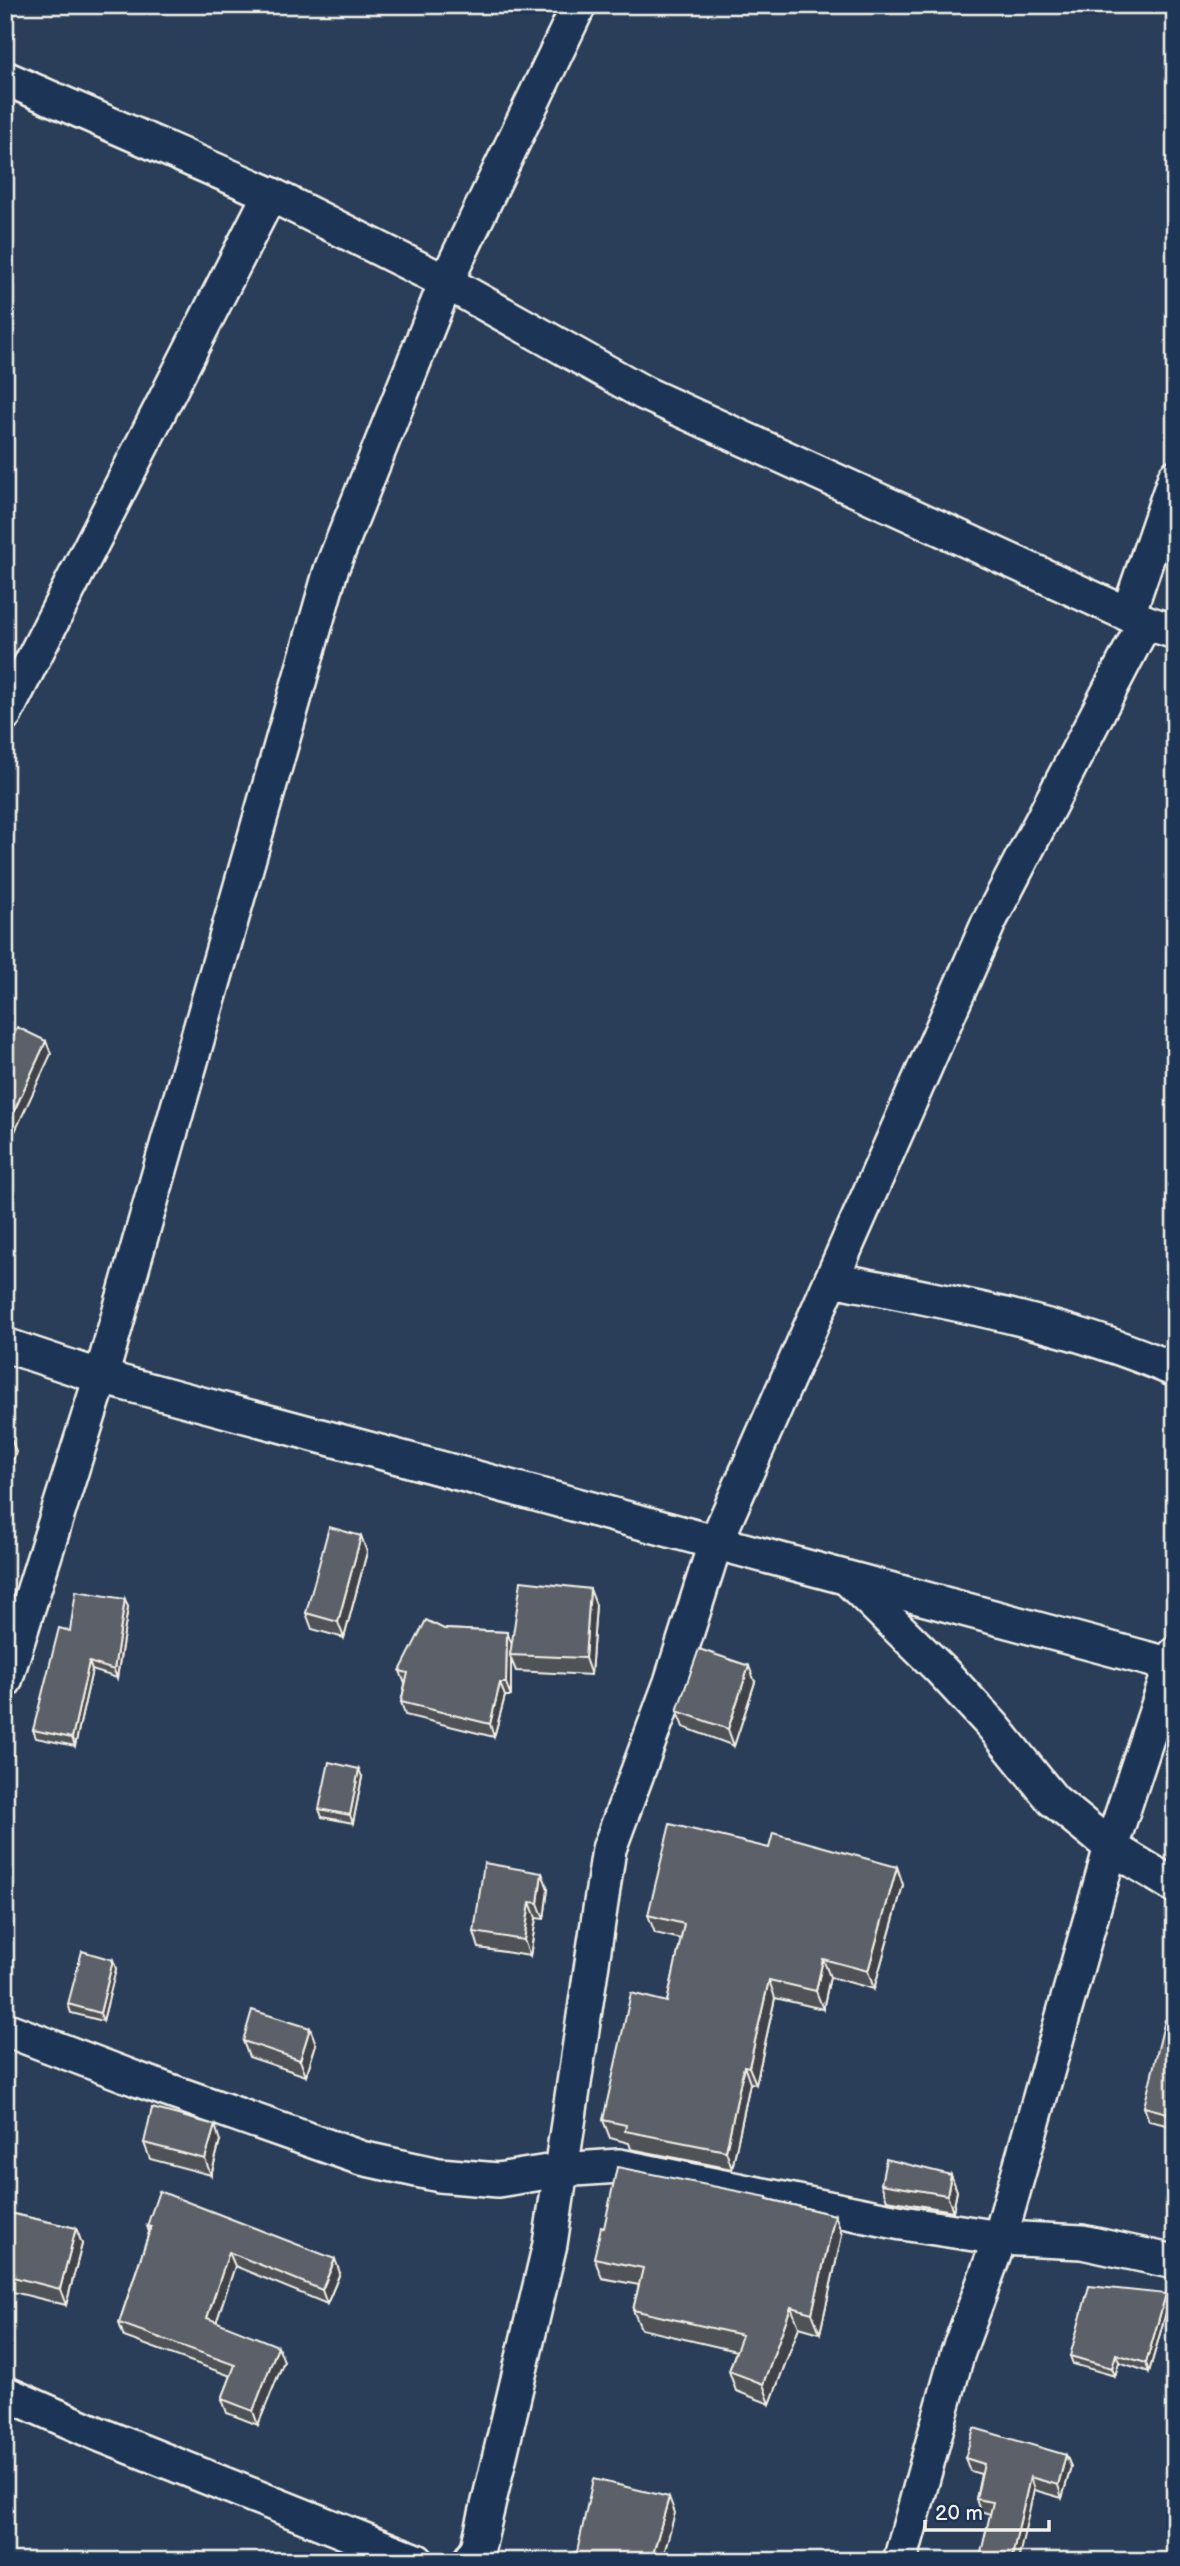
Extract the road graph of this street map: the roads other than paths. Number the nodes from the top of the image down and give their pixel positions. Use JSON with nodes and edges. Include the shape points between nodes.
{"nodes":[{"id":1,"x":579,"y":5,"type":"edge"},
{"id":2,"x":5,"y":78,"type":"edge"},
{"id":3,"x":270,"y":194,"type":"junction"},
{"id":4,"x":446,"y":282,"type":"junction"},
{"id":5,"x":1175,"y":477,"type":"edge"},
{"id":6,"x":1149,"y":622,"type":"edge"},
{"id":7,"x":5,"y":714,"type":"edge"},
{"id":8,"x":832,"y":1279,"type":"junction"},
{"id":9,"x":5,"y":1345,"type":"edge"},
{"id":10,"x":1175,"y":1370,"type":"edge"},
{"id":11,"x":101,"y":1377,"type":"junction"},
{"id":12,"x":715,"y":1544,"type":"junction"},
{"id":13,"x":848,"y":1579,"type":"junction"},
{"id":14,"x":1174,"y":1662,"type":"edge"},
{"id":15,"x":5,"y":1681,"type":"edge"},
{"id":16,"x":1111,"y":1847,"type":"junction"},
{"id":17,"x":1175,"y":1886,"type":"edge"},
{"id":18,"x":5,"y":2029,"type":"edge"},
{"id":19,"x":560,"y":2169,"type":"junction"},
{"id":20,"x":1000,"y":2238,"type":"junction"},
{"id":21,"x":1175,"y":2262,"type":"edge"},
{"id":22,"x":5,"y":2393,"type":"edge"},
{"id":23,"x":417,"y":2561,"type":"edge"},
{"id":24,"x":469,"y":2561,"type":"edge"},
{"id":25,"x":900,"y":2561,"type":"edge"}],
"edges":[{"from":1,"to":4,"type":"street"},
{"from":2,"to":3,"type":"street"},
{"from":3,"to":4,"type":"street"},
{"from":3,"to":7,"type":"street"},
{"from":4,"to":6,"type":"street","via":[[644,393]]},
{"from":4,"to":11,"type":"street","via":[[331,570]]},
{"from":5,"to":6,"type":"street"},
{"from":6,"to":8,"type":"street","via":[[989,922]]},
{"from":8,"to":10,"type":"street","via":[[1067,1330]]},
{"from":8,"to":12,"type":"street"},
{"from":9,"to":11,"type":"street"},
{"from":11,"to":12,"type":"street"},
{"from":11,"to":15,"type":"street"},
{"from":12,"to":13,"type":"street"},
{"from":12,"to":19,"type":"street","via":[[610,1849]]},
{"from":13,"to":14,"type":"street"},
{"from":13,"to":16,"type":"street","via":[[993,1726],[1053,1800]]},
{"from":14,"to":16,"type":"street"},
{"from":16,"to":17,"type":"street"},
{"from":16,"to":20,"type":"street"},
{"from":18,"to":19,"type":"street","via":[[361,2158],[439,2175],[498,2180]]},
{"from":19,"to":20,"type":"street","via":[[619,2166]]},
{"from":19,"to":24,"type":"street","via":[[550,2244],[528,2341],[478,2548]]},
{"from":20,"to":21,"type":"street","via":[[1082,2242]]},
{"from":20,"to":25,"type":"street","via":[[957,2355]]},
{"from":22,"to":23,"type":"street"}]}
